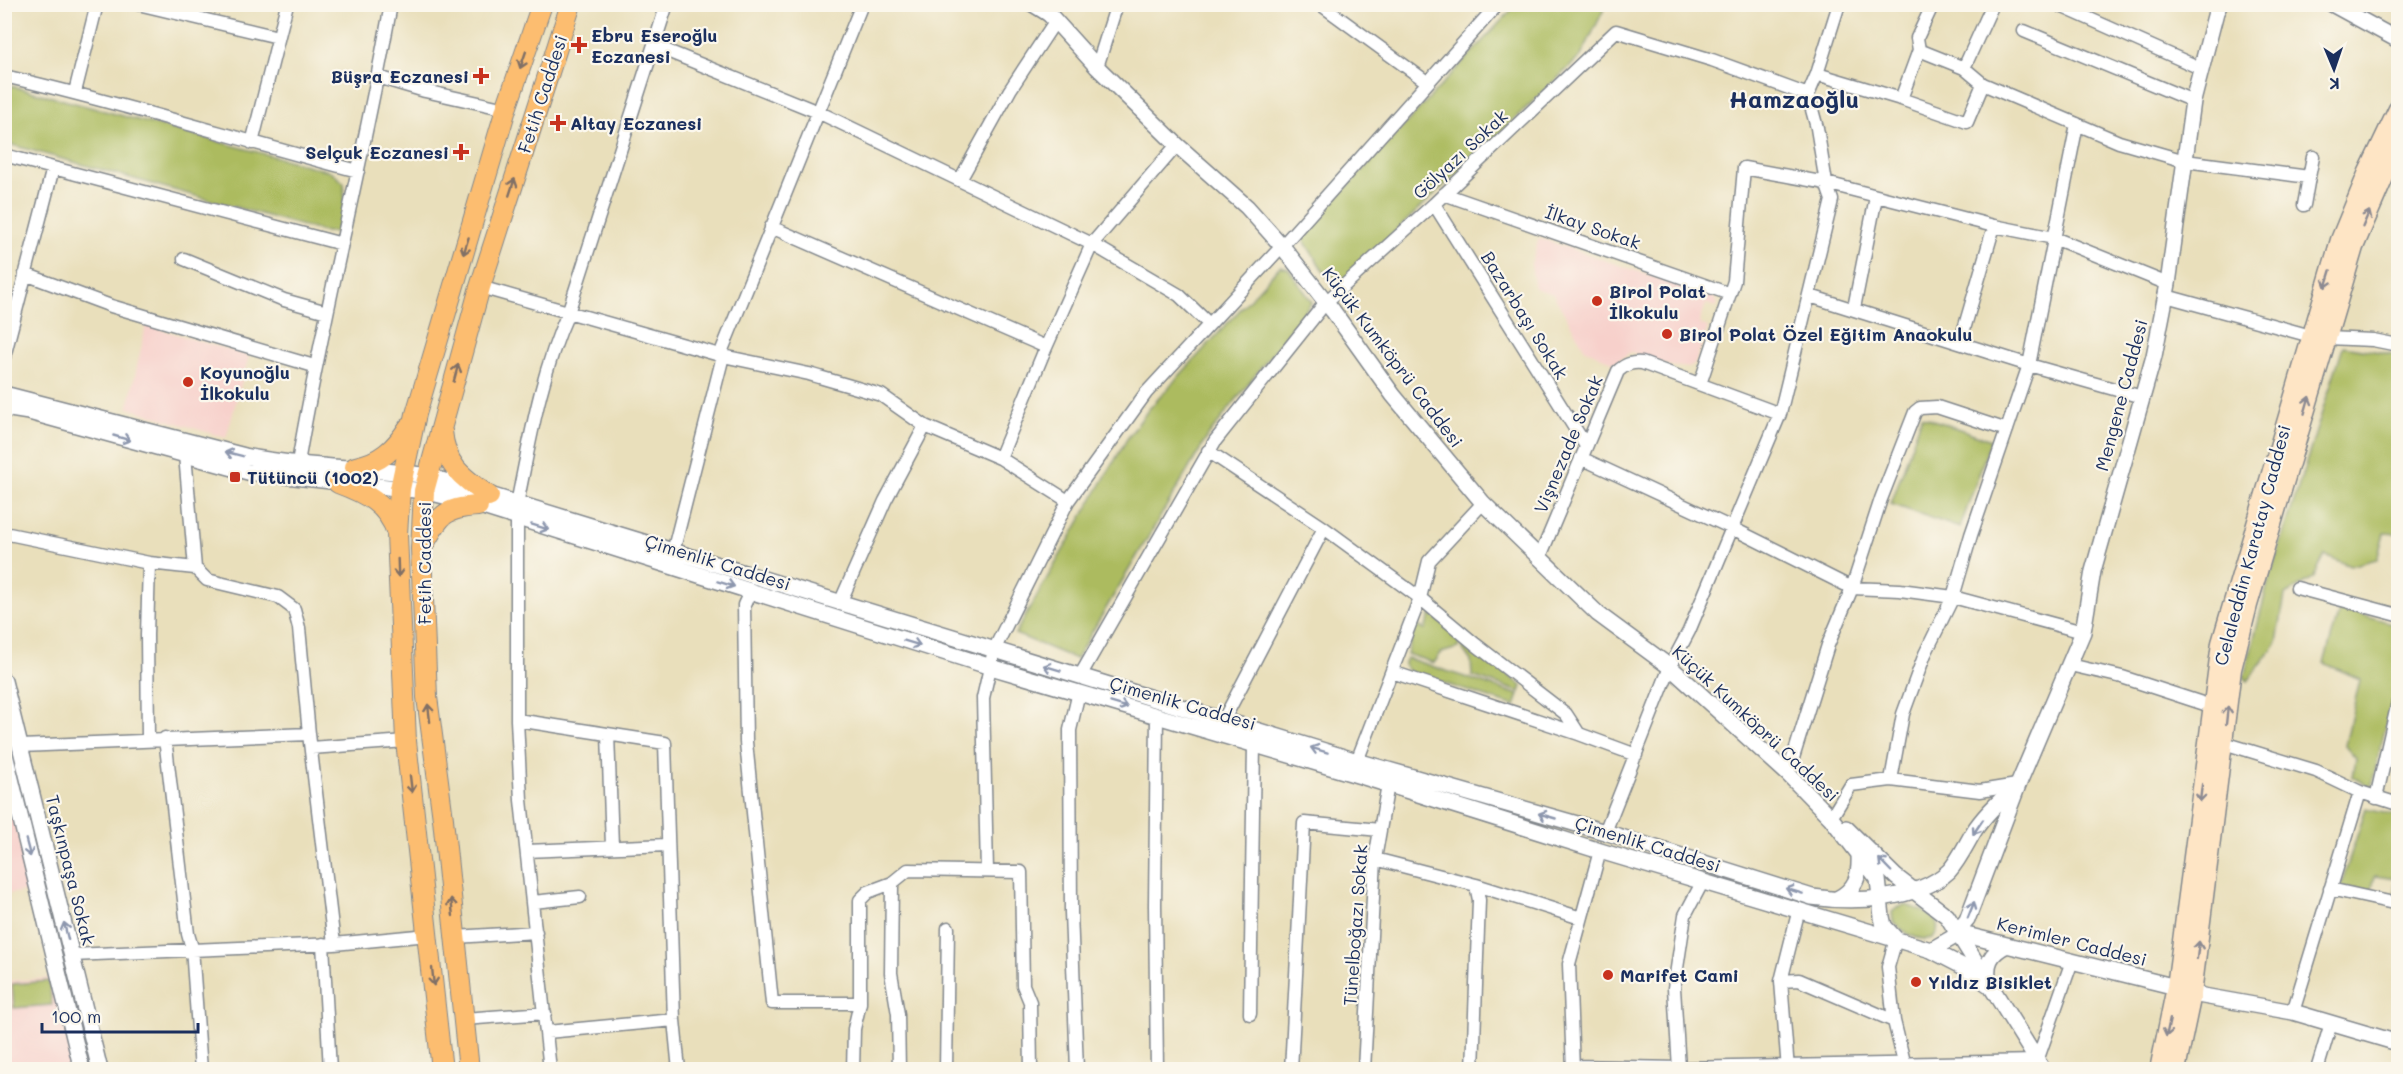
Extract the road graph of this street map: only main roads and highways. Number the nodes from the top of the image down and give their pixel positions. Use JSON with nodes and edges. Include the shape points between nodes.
{"nodes":[{"id":1,"x":542,"y":4,"type":"edge"},
{"id":2,"x":572,"y":4,"type":"edge"},
{"id":3,"x":2398,"y":109,"type":"edge"},
{"id":4,"x":2398,"y":145,"type":"edge"},
{"id":5,"x":2319,"y":337,"type":"junction"},
{"id":6,"x":416,"y":414,"type":"junction"},
{"id":7,"x":444,"y":417,"type":"junction"},
{"id":8,"x":355,"y":467,"type":"road end"},
{"id":9,"x":338,"y":483,"type":"road end"},
{"id":10,"x":397,"y":534,"type":"junction"},
{"id":11,"x":422,"y":549,"type":"junction"},
{"id":12,"x":2184,"y":991,"type":"junction"},
{"id":13,"x":442,"y":1070,"type":"edge"},
{"id":14,"x":469,"y":1070,"type":"edge"},
{"id":15,"x":2159,"y":1070,"type":"edge"},
{"id":16,"x":2176,"y":1070,"type":"edge"}],
"edges":[{"from":1,"to":6,"type":"main road","name":"Fetih Caddesi","one_way":true,"via":[[506,109]]},
{"from":7,"to":2,"type":"main road","name":"Fetih Caddesi","one_way":true,"via":[[480,287]]},
{"from":3,"to":5,"type":"main road","name":"Celaleddin Karatay Caddesi","one_way":true,"via":[[2340,240]]},
{"from":5,"to":4,"type":"main road","name":"Celaleddin Karatay Caddesi","one_way":true},
{"from":12,"to":5,"type":"main road","name":"Celaleddin Karatay Caddesi","one_way":true,"via":[[2232,669]]},
{"from":5,"to":12,"type":"main road","name":"Celaleddin Karatay Caddesi","one_way":true,"via":[[2221,643],[2211,706]]},
{"from":6,"to":8,"type":"main road","via":[[387,454],[368,465]]},
{"from":6,"to":10,"type":"main road","name":"Fetih Caddesi","via":[[401,480]]},
{"from":7,"to":11,"type":"main road","name":"Fetih Caddesi","via":[[426,483]]},
{"from":7,"to":11,"type":"main road","via":[[444,445],[449,459],[484,501],[456,507],[436,522]]},
{"from":9,"to":10,"type":"main road","via":[[381,505]]},
{"from":10,"to":13,"type":"main road","name":"Fetih Caddesi","one_way":true,"via":[[406,741]]},
{"from":14,"to":11,"type":"main road","name":"Fetih Caddesi","one_way":true,"via":[[427,697]]},
{"from":12,"to":15,"type":"main road","name":"Celaleddin Karatay Caddesi","one_way":true},
{"from":12,"to":16,"type":"main road","name":"Celaleddin Karatay Caddesi"}]}
